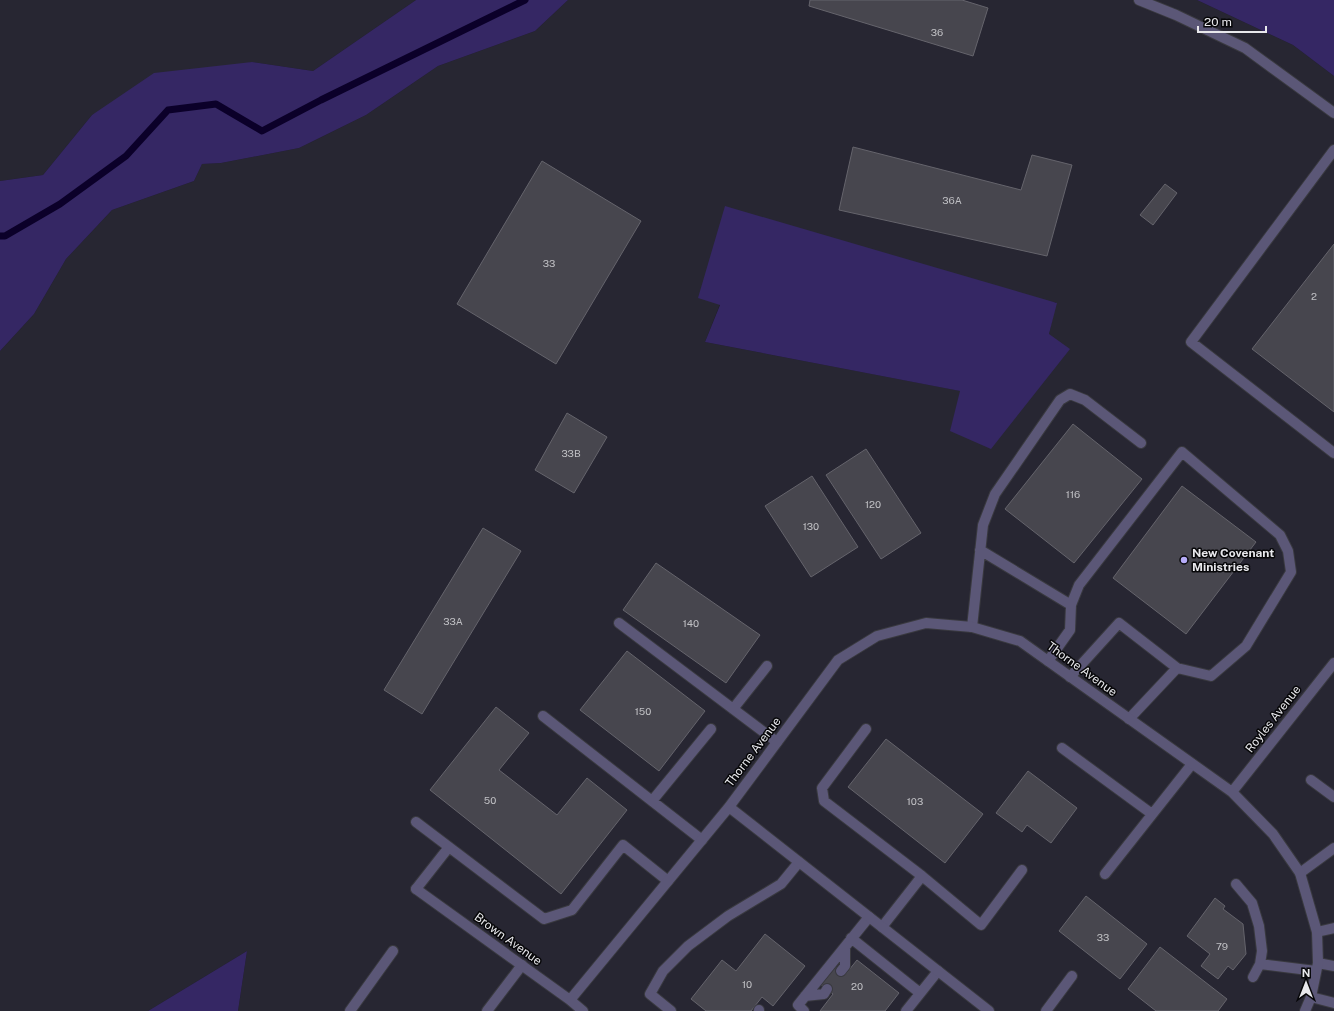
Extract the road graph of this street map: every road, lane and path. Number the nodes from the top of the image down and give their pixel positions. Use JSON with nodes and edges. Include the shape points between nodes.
{"nodes":[{"id":1,"x":1139,"y":0,"type":"edge"},
{"id":2,"x":1334,"y":113,"type":"edge"},
{"id":3,"x":1334,"y":150,"type":"edge"},
{"id":4,"x":1141,"y":443,"type":"dead end"},
{"id":5,"x":1334,"y":453,"type":"edge"},
{"id":6,"x":980,"y":550,"type":"junction"},
{"id":7,"x":1071,"y":605,"type":"junction"},
{"id":8,"x":619,"y":623,"type":"dead end"},
{"id":9,"x":972,"y":627,"type":"junction"},
{"id":10,"x":1048,"y":661,"type":"junction"},
{"id":11,"x":1334,"y":663,"type":"edge"},
{"id":12,"x":767,"y":666,"type":"dead end"},
{"id":13,"x":1177,"y":668,"type":"junction"},
{"id":14,"x":1070,"y":677,"type":"junction"},
{"id":15,"x":733,"y":709,"type":"junction"},
{"id":16,"x":543,"y":716,"type":"dead end"},
{"id":17,"x":1129,"y":719,"type":"junction"},
{"id":18,"x":710,"y":729,"type":"dead end"},
{"id":19,"x":866,"y":729,"type":"dead end"},
{"id":20,"x":777,"y":742,"type":"junction"},
{"id":21,"x":1062,"y":748,"type":"dead end"},
{"id":22,"x":1192,"y":764,"type":"junction"},
{"id":23,"x":1311,"y":780,"type":"dead end"},
{"id":24,"x":1232,"y":792,"type":"junction"},
{"id":25,"x":1334,"y":797,"type":"edge"},
{"id":26,"x":652,"y":801,"type":"junction"},
{"id":27,"x":729,"y":807,"type":"junction"},
{"id":28,"x":1152,"y":814,"type":"junction"},
{"id":29,"x":416,"y":822,"type":"dead end"},
{"id":30,"x":702,"y":840,"type":"junction"},
{"id":31,"x":449,"y":847,"type":"junction"},
{"id":32,"x":1334,"y":848,"type":"edge"},
{"id":33,"x":798,"y":862,"type":"junction"},
{"id":34,"x":1022,"y":870,"type":"dead end"},
{"id":35,"x":1300,"y":873,"type":"junction"},
{"id":36,"x":1105,"y":874,"type":"dead end"},
{"id":37,"x":922,"y":876,"type":"junction"},
{"id":38,"x":668,"y":881,"type":"junction"},
{"id":39,"x":1236,"y":884,"type":"dead end"},
{"id":40,"x":869,"y":917,"type":"junction"},
{"id":41,"x":882,"y":927,"type":"junction"},
{"id":42,"x":1334,"y":928,"type":"edge"},
{"id":43,"x":1317,"y":932,"type":"junction"},
{"id":44,"x":851,"y":938,"type":"junction"},
{"id":45,"x":844,"y":947,"type":"junction"},
{"id":46,"x":394,"y":951,"type":"dead end"},
{"id":47,"x":1260,"y":964,"type":"junction"},
{"id":48,"x":522,"y":965,"type":"junction"},
{"id":49,"x":1334,"y":966,"type":"edge"},
{"id":50,"x":1317,"y":967,"type":"junction"},
{"id":51,"x":841,"y":971,"type":"dead end"},
{"id":52,"x":938,"y":971,"type":"junction"},
{"id":53,"x":1072,"y":976,"type":"dead end"},
{"id":54,"x":1253,"y":977,"type":"dead end"},
{"id":55,"x":827,"y":989,"type":"dead end"},
{"id":56,"x":920,"y":993,"type":"junction"},
{"id":57,"x":805,"y":996,"type":"junction"},
{"id":58,"x":1311,"y":997,"type":"junction"},
{"id":59,"x":570,"y":1000,"type":"junction"},
{"id":60,"x":1334,"y":1003,"type":"edge"},
{"id":61,"x":350,"y":1011,"type":"edge"},
{"id":62,"x":487,"y":1011,"type":"edge"},
{"id":63,"x":583,"y":1011,"type":"edge"},
{"id":64,"x":671,"y":1011,"type":"edge"},
{"id":65,"x":804,"y":1011,"type":"edge"},
{"id":66,"x":906,"y":1011,"type":"edge"},
{"id":67,"x":990,"y":1011,"type":"edge"},
{"id":68,"x":1046,"y":1011,"type":"edge"},
{"id":69,"x":1305,"y":1011,"type":"edge"}],
"edges":[{"from":1,"to":2,"type":"street","via":[[1245,48]]},
{"from":3,"to":5,"type":"street","via":[[1191,342]]},
{"from":4,"to":6,"type":"street","via":[[1085,400],[1070,394],[1060,400],[995,494],[983,525]]},
{"from":6,"to":7,"type":"street"},
{"from":6,"to":9,"type":"street"},
{"from":7,"to":10,"type":"street","via":[[1070,630]]},
{"from":7,"to":13,"type":"street","via":[[1079,585],[1182,452],[1280,535],[1288,551],[1291,572],[1246,646],[1211,676]]},
{"from":8,"to":15,"type":"street"},
{"from":9,"to":10,"type":"street","name":"Thorne Avenue","via":[[1020,641]]},
{"from":9,"to":20,"type":"street","name":"Thorne Avenue","via":[[926,622],[877,636],[838,660]]},
{"from":10,"to":14,"type":"street","name":"Thorne Avenue"},
{"from":11,"to":24,"type":"street","name":"Royles Avenue"},
{"from":12,"to":15,"type":"street"},
{"from":13,"to":14,"type":"street","via":[[1119,623]]},
{"from":13,"to":17,"type":"street"},
{"from":14,"to":17,"type":"street","name":"Thorne Avenue"},
{"from":15,"to":20,"type":"street"},
{"from":16,"to":26,"type":"street"},
{"from":17,"to":22,"type":"street","name":"Thorne Avenue"},
{"from":18,"to":26,"type":"street"},
{"from":19,"to":37,"type":"street","via":[[822,788],[824,801]]},
{"from":20,"to":27,"type":"street","name":"Thorne Avenue"},
{"from":21,"to":28,"type":"street"},
{"from":22,"to":24,"type":"street","name":"Thorne Avenue"},
{"from":22,"to":28,"type":"street"},
{"from":23,"to":25,"type":"street"},
{"from":24,"to":35,"type":"street","name":"Thorne Avenue","via":[[1273,834]]},
{"from":26,"to":30,"type":"street"},
{"from":27,"to":30,"type":"street","name":"Thorne Avenue"},
{"from":27,"to":33,"type":"street","name":"Thorne Avenue"},
{"from":28,"to":36,"type":"street"},
{"from":29,"to":31,"type":"street"},
{"from":30,"to":38,"type":"street","name":"Thorne Avenue"},
{"from":31,"to":38,"type":"street","via":[[544,919],[572,910],[623,845]]},
{"from":31,"to":48,"type":"street","name":"Brown Avenue","via":[[416,889]]},
{"from":32,"to":35,"type":"street"},
{"from":33,"to":40,"type":"street","name":"Thorne Avenue"},
{"from":33,"to":64,"type":"street","via":[[781,884],[728,916],[688,946],[663,971],[650,994]]},
{"from":34,"to":37,"type":"street","via":[[981,925]]},
{"from":35,"to":43,"type":"street","name":"Thorne Avenue"},
{"from":37,"to":41,"type":"street"},
{"from":38,"to":59,"type":"street","name":"Thorne Avenue"},
{"from":39,"to":47,"type":"street","via":[[1252,903],[1259,926],[1262,951]]},
{"from":40,"to":41,"type":"street","name":"Thorne Avenue"},
{"from":40,"to":44,"type":"street"},
{"from":41,"to":52,"type":"street","name":"Thorne Avenue"},
{"from":42,"to":43,"type":"street"},
{"from":43,"to":50,"type":"street","name":"Thorne Avenue"},
{"from":44,"to":45,"type":"street"},
{"from":44,"to":56,"type":"street"},
{"from":45,"to":51,"type":"street","via":[[845,966]]},
{"from":45,"to":57,"type":"street"},
{"from":46,"to":61,"type":"street"},
{"from":47,"to":50,"type":"street"},
{"from":47,"to":54,"type":"street"},
{"from":48,"to":59,"type":"street","name":"Brown Avenue"},
{"from":48,"to":62,"type":"street"},
{"from":49,"to":50,"type":"street"},
{"from":50,"to":58,"type":"street","name":"Thorne Avenue"},
{"from":52,"to":56,"type":"street"},
{"from":52,"to":67,"type":"street","name":"Thorne Avenue"},
{"from":53,"to":68,"type":"street"},
{"from":55,"to":57,"type":"street","via":[[824,994]]},
{"from":56,"to":66,"type":"street"},
{"from":57,"to":65,"type":"street","via":[[798,1005]]},
{"from":58,"to":60,"type":"street"},
{"from":58,"to":69,"type":"street","name":"Thorne Avenue"},
{"from":59,"to":63,"type":"street","name":"Brown Avenue"}]}
